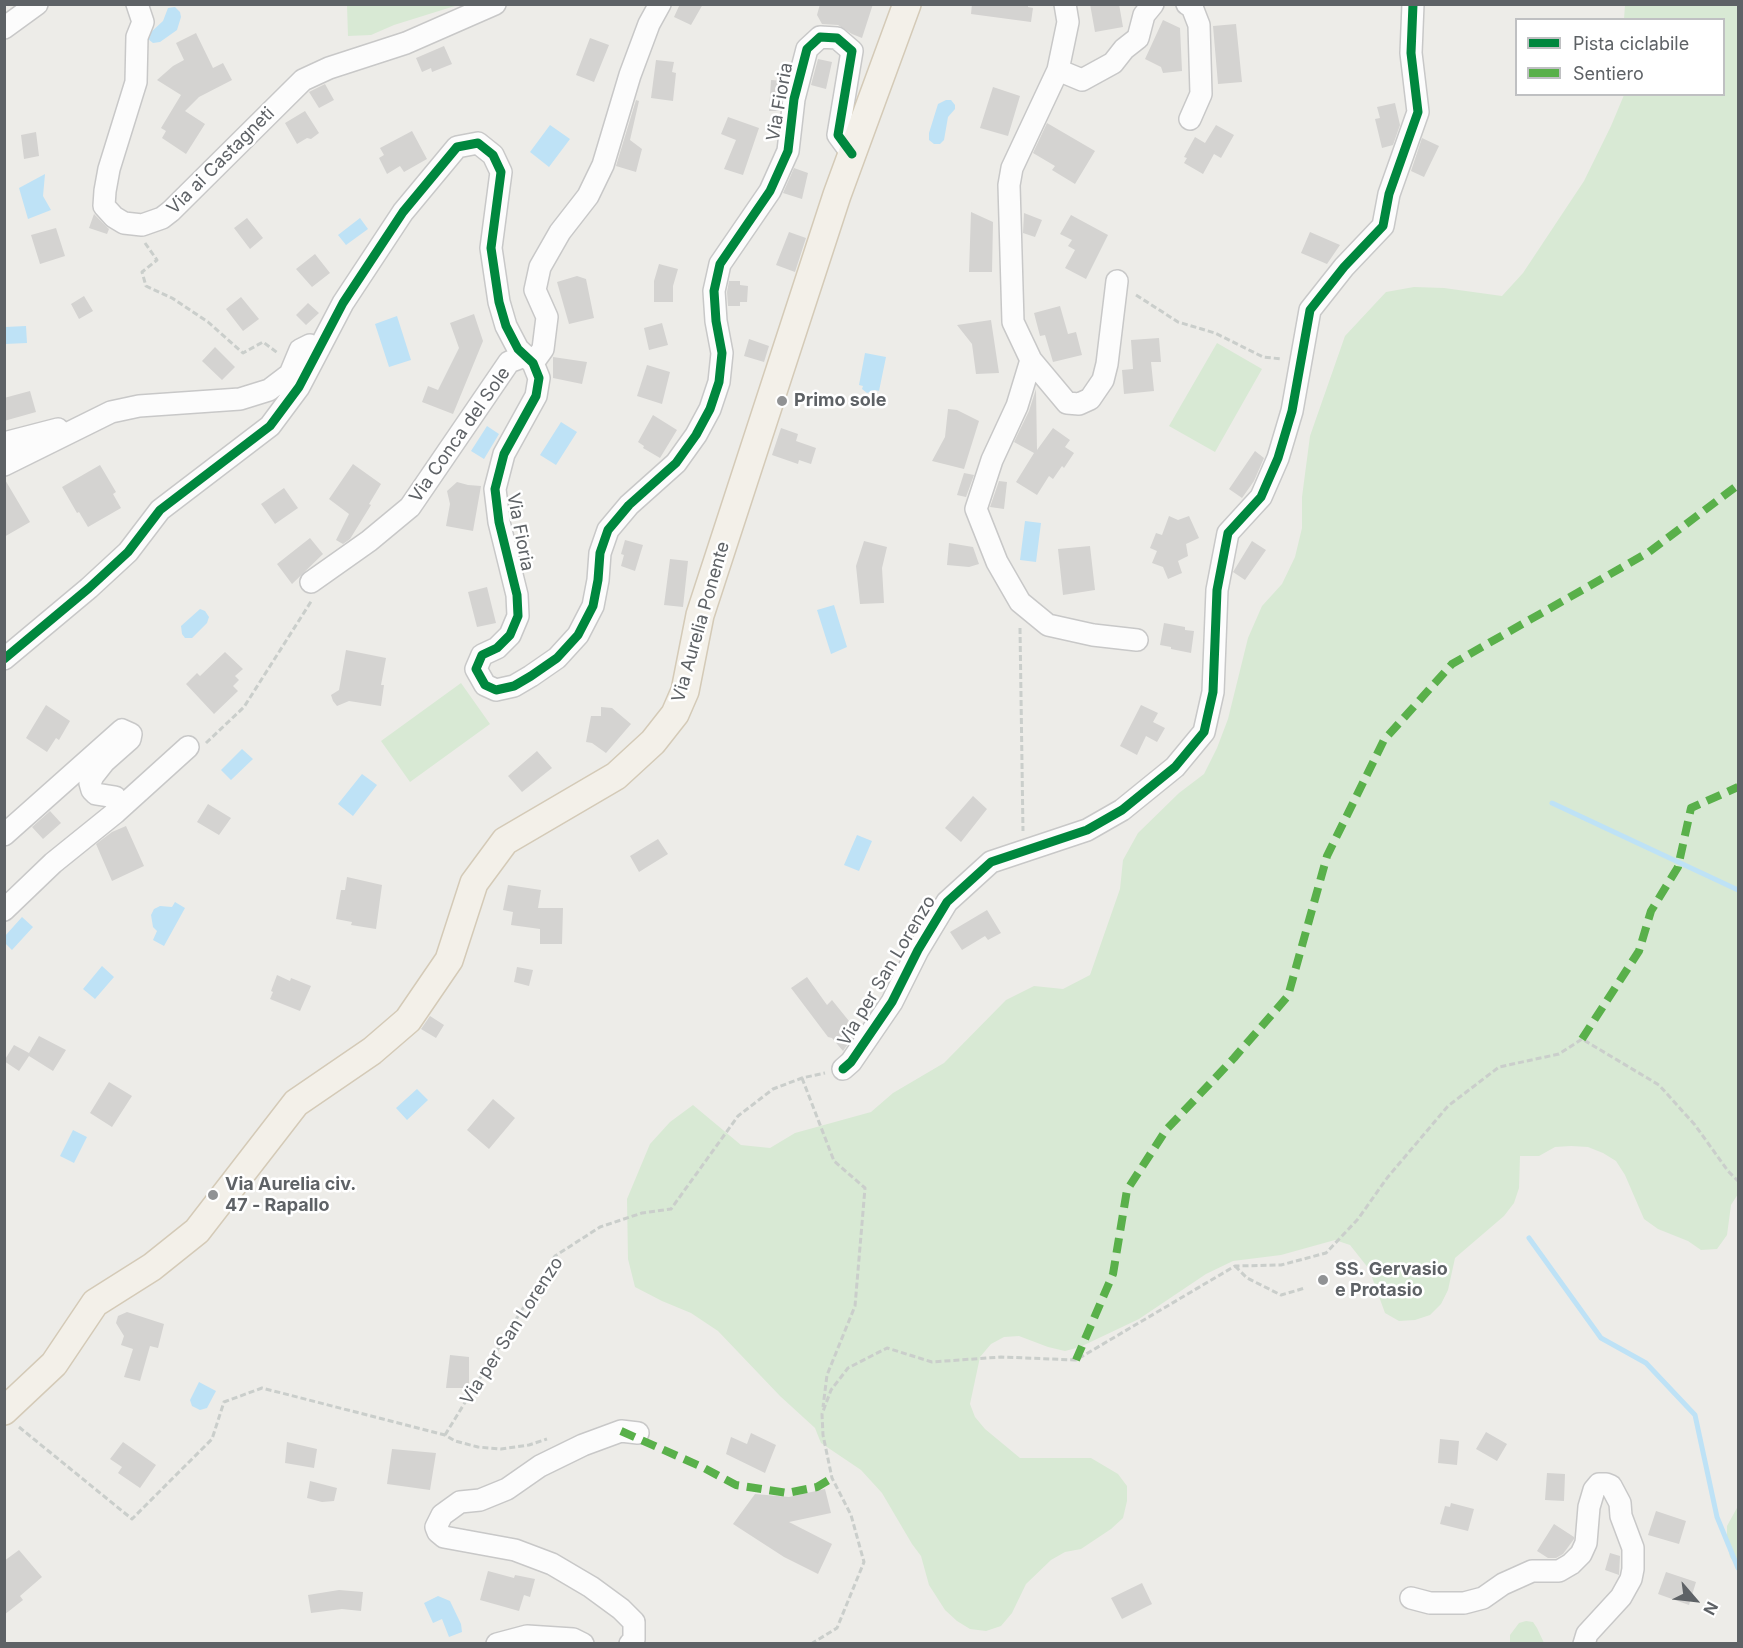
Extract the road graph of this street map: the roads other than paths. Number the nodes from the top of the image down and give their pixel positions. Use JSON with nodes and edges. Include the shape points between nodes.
{"nodes":[{"id":1,"x":37,"y":4,"type":"edge"},
{"id":2,"x":137,"y":4,"type":"edge"},
{"id":3,"x":495,"y":4,"type":"edge"},
{"id":4,"x":660,"y":4,"type":"edge"},
{"id":5,"x":907,"y":4,"type":"edge"},
{"id":6,"x":1065,"y":4,"type":"edge"},
{"id":7,"x":1153,"y":4,"type":"edge"},
{"id":8,"x":1187,"y":4,"type":"edge"},
{"id":9,"x":1413,"y":4,"type":"edge"},
{"id":10,"x":4,"y":28,"type":"edge"},
{"id":11,"x":1058,"y":70,"type":"junction"},
{"id":12,"x":1190,"y":119,"type":"dead end"},
{"id":13,"x":852,"y":154,"type":"junction"},
{"id":14,"x":1117,"y":281,"type":"road end"},
{"id":15,"x":319,"y":349,"type":"junction"},
{"id":16,"x":529,"y":360,"type":"junction"},
{"id":17,"x":1031,"y":360,"type":"junction"},
{"id":18,"x":76,"y":429,"type":"junction"},
{"id":19,"x":4,"y":443,"type":"edge"},
{"id":20,"x":4,"y":465,"type":"edge"},
{"id":21,"x":310,"y":582,"type":"road end"},
{"id":22,"x":1137,"y":640,"type":"dead end"},
{"id":23,"x":4,"y":659,"type":"edge"},
{"id":24,"x":188,"y":747,"type":"road end"},
{"id":25,"x":115,"y":813,"type":"junction"},
{"id":26,"x":4,"y":835,"type":"edge"},
{"id":27,"x":4,"y":910,"type":"edge"},
{"id":28,"x":843,"y":1070,"type":"road end"},
{"id":29,"x":14,"y":1415,"type":"edge"},
{"id":30,"x":638,"y":1433,"type":"dead end"},
{"id":31,"x":1411,"y":1598,"type":"dead end"},
{"id":32,"x":497,"y":1644,"type":"edge"},
{"id":33,"x":583,"y":1644,"type":"edge"},
{"id":34,"x":630,"y":1644,"type":"edge"},
{"id":35,"x":1584,"y":1644,"type":"edge"}],
"edges":[{"from":1,"to":10,"type":"street"},
{"from":2,"to":3,"type":"street","name":"Via ai Castagneti","via":[[143,22],[137,37],[136,82],[109,169],[104,206],[114,218],[142,225],[171,211],[303,80],[406,43]]},
{"from":4,"to":16,"type":"street","via":[[630,75],[603,165],[588,196],[560,232],[540,267],[535,290],[547,317],[543,349]]},
{"from":5,"to":13,"type":"main road","name":"Via Aurelia Ponente"},
{"from":6,"to":11,"type":"street","via":[[1068,22]]},
{"from":7,"to":11,"type":"street","via":[[1144,15],[1138,38],[1113,63],[1082,80]]},
{"from":8,"to":12,"type":"street","via":[[1199,25],[1201,94]]},
{"from":9,"to":28,"type":"street","name":"Via per San Lorenzo","via":[[1411,52],[1418,112],[1389,194],[1383,226],[1310,310],[1292,411],[1278,458],[1261,497],[1228,533],[1217,590],[1213,692],[1204,732],[1175,767],[1122,810],[1087,830],[991,862],[947,902],[892,1002]]},
{"from":11,"to":17,"type":"street","via":[[1012,168],[1009,185],[1012,322]]},
{"from":13,"to":16,"type":"street","name":"Via Fioria","via":[[838,135],[852,51],[837,38],[820,37],[807,49],[794,99],[788,151],[771,191],[720,264],[714,291],[722,353],[719,382],[710,409],[676,463],[629,505],[608,530],[600,553],[593,606],[578,635],[557,658],[531,676],[496,690],[485,685],[476,669],[482,655],[497,648],[510,635],[518,616],[495,489],[504,454],[536,396],[539,378]]},
{"from":13,"to":29,"type":"main road","name":"Via Aurelia Ponente","via":[[700,615],[685,690],[675,714],[653,742],[616,776],[505,842],[474,883],[449,960],[408,1020],[296,1103],[197,1231],[152,1267],[94,1303]]},
{"from":14,"to":17,"type":"street","via":[[1107,364],[1103,380],[1090,399],[1067,404]]},
{"from":15,"to":16,"type":"street","name":"Via Fioria","via":[[343,303],[403,212],[457,147],[478,143],[493,154],[501,172],[491,248],[499,303],[518,349]]},
{"from":15,"to":18,"type":"street","via":[[306,346],[300,350],[290,374],[275,386],[240,399],[139,406],[111,412]]},
{"from":15,"to":23,"type":"street","name":"Via Fioria","via":[[299,387],[270,426],[160,510],[128,552]]},
{"from":16,"to":21,"type":"street","name":"Via Conca del Sole","via":[[509,362],[410,507]]},
{"from":17,"to":22,"type":"street","via":[[976,509],[997,562],[1020,602],[1048,625]]},
{"from":18,"to":19,"type":"street","via":[[58,429]]},
{"from":18,"to":20,"type":"street"},
{"from":24,"to":25,"type":"street"},
{"from":25,"to":26,"type":"street","via":[[115,796],[96,794],[90,783],[104,762],[126,744],[131,734],[122,730]]},
{"from":25,"to":27,"type":"street","via":[[53,863]]},
{"from":30,"to":34,"type":"street","via":[[621,1431],[583,1445],[540,1466],[507,1489],[480,1500],[460,1502],[442,1515],[436,1527],[444,1537],[515,1550],[543,1560],[591,1587],[634,1622],[634,1640]]},
{"from":31,"to":35,"type":"street","via":[[1464,1604],[1532,1571],[1559,1571],[1571,1564],[1586,1543],[1594,1490],[1599,1484],[1606,1484],[1620,1503],[1633,1548],[1633,1569],[1621,1597],[1587,1634]]},
{"from":32,"to":33,"type":"street","via":[[526,1636],[573,1639]]}]}
